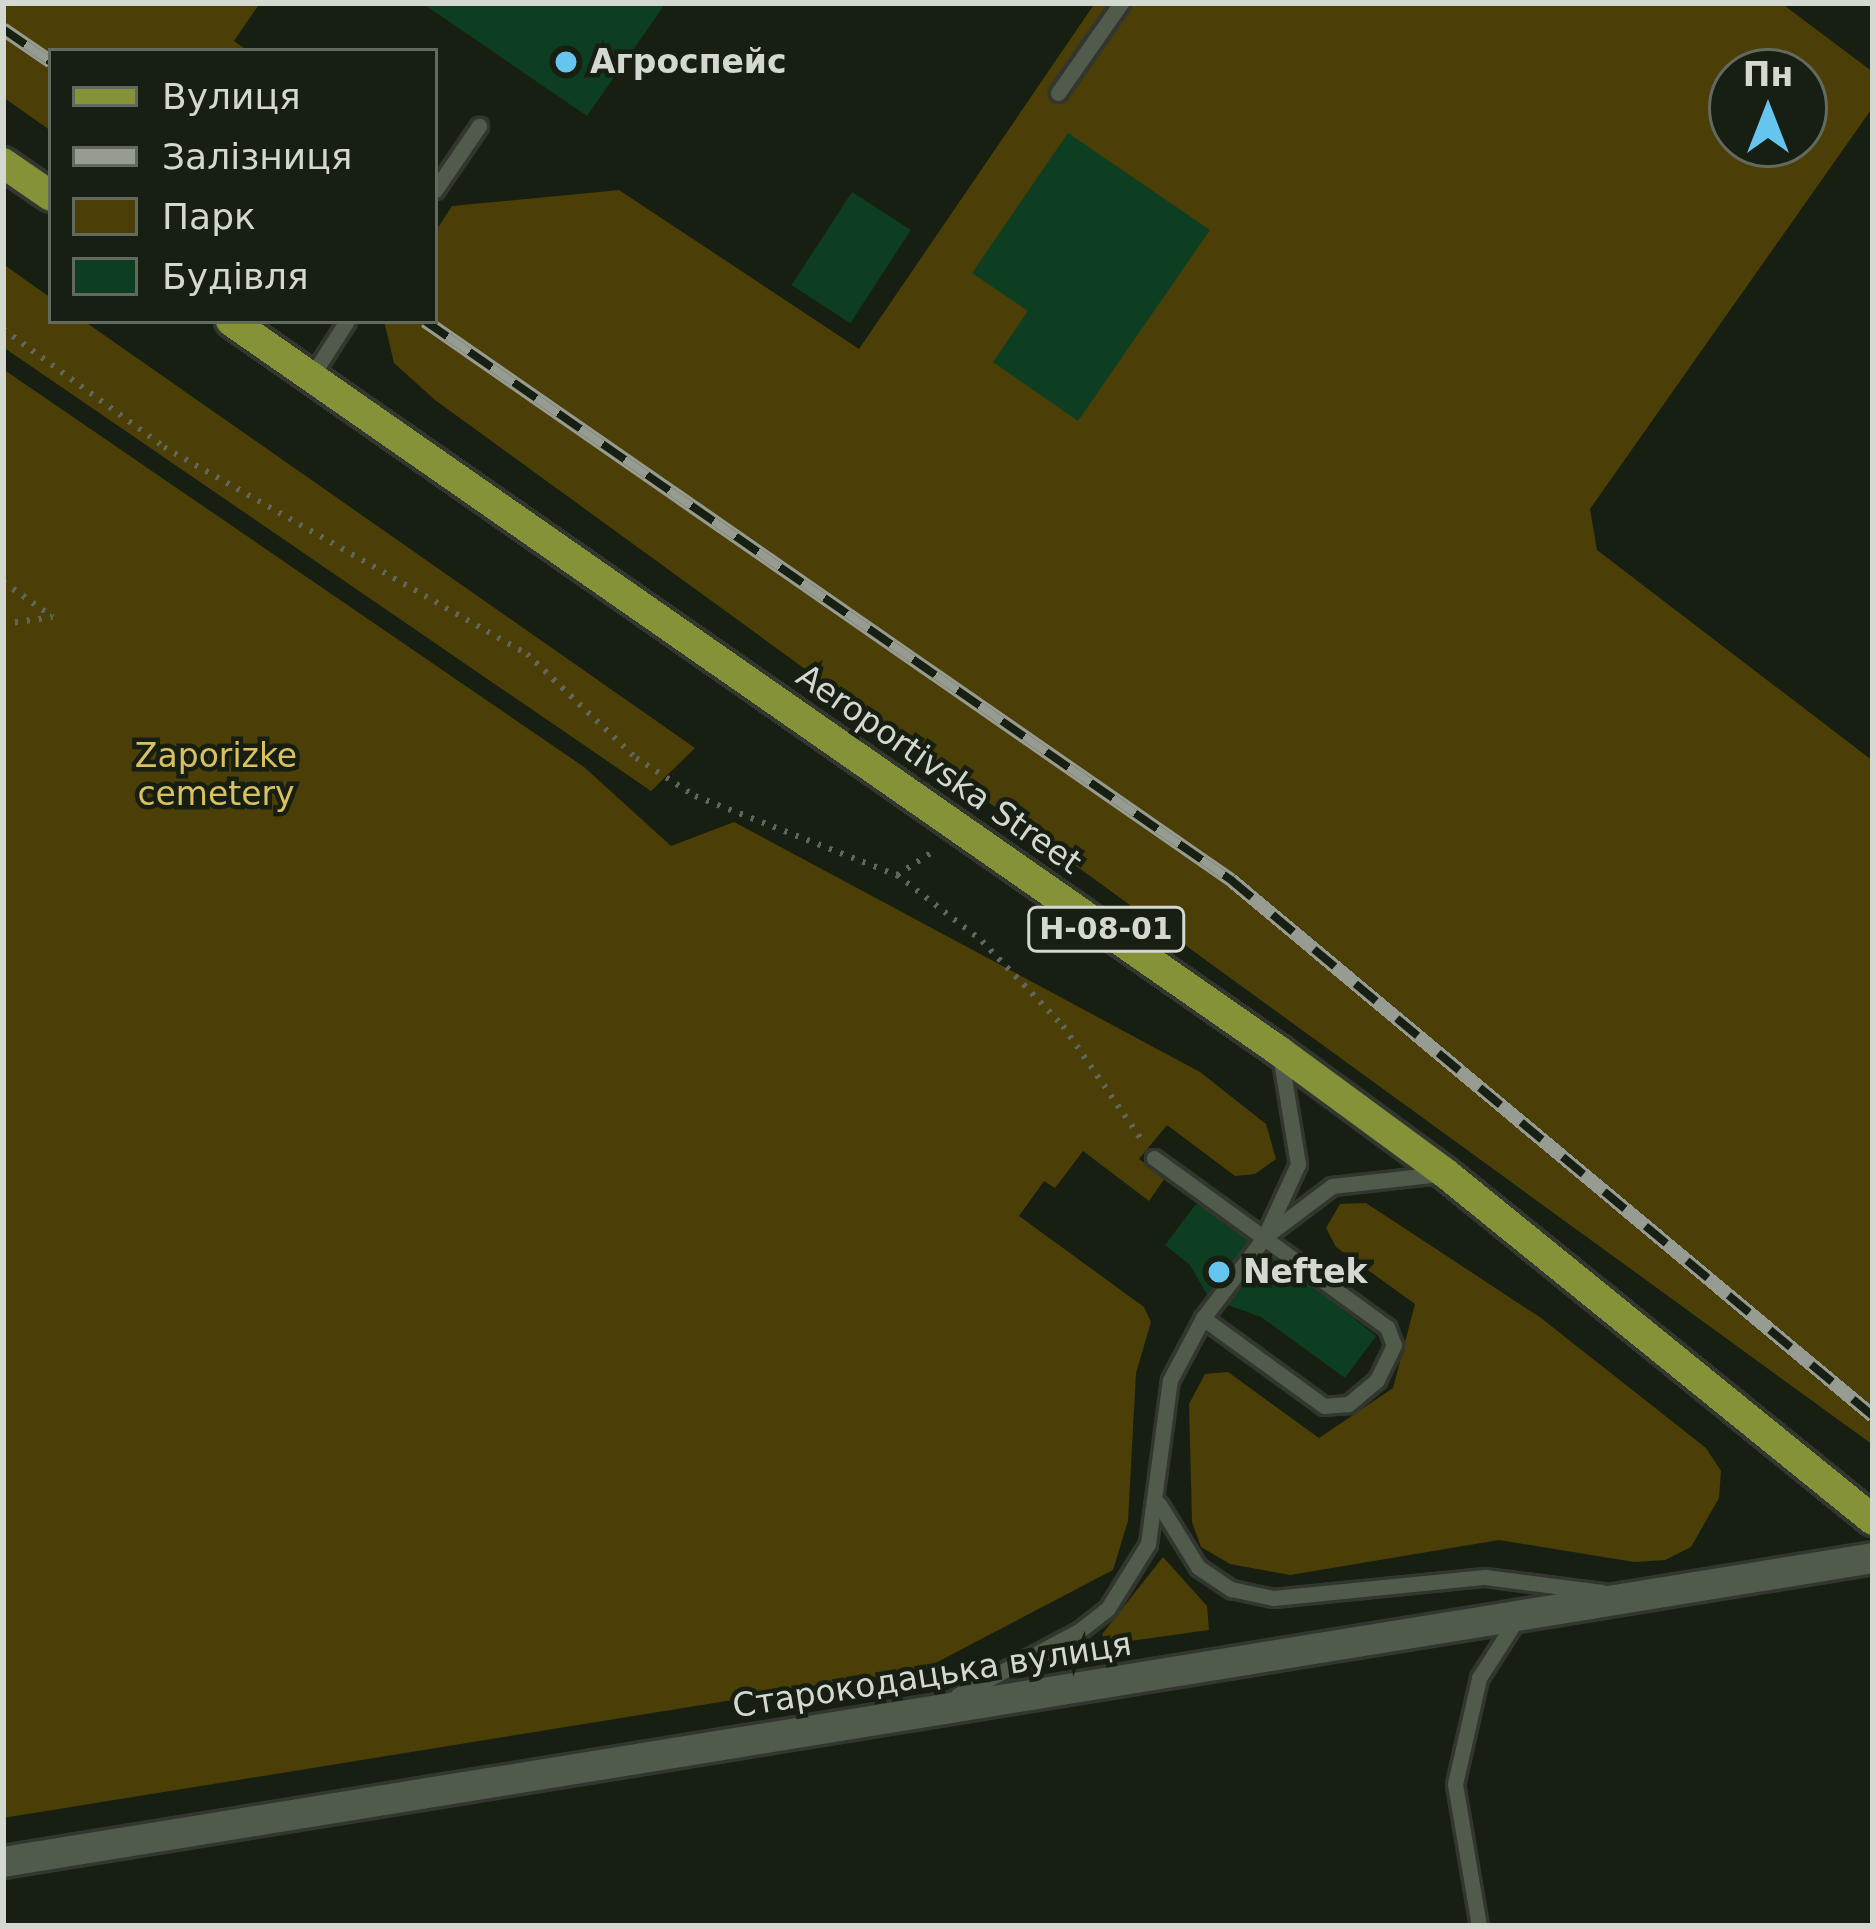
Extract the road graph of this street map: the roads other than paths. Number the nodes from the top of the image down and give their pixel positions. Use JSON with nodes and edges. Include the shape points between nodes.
{"nodes":[{"id":1,"x":1121,"y":3,"type":"edge"},
{"id":2,"x":1058,"y":93,"type":"dead end"},
{"id":3,"x":478,"y":126,"type":"dead end"},
{"id":4,"x":3,"y":163,"type":"edge"},
{"id":5,"x":438,"y":186,"type":"edge"},
{"id":6,"x":48,"y":194,"type":"edge"},
{"id":7,"x":235,"y":324,"type":"edge"},
{"id":8,"x":345,"y":324,"type":"edge"},
{"id":9,"x":311,"y":376,"type":"junction"},
{"id":10,"x":1279,"y":1051,"type":"junction"},
{"id":11,"x":1154,"y":1158,"type":"road end"},
{"id":12,"x":1445,"y":1174,"type":"junction"},
{"id":13,"x":1264,"y":1238,"type":"junction"},
{"id":14,"x":1203,"y":1318,"type":"junction"},
{"id":15,"x":1159,"y":1504,"type":"junction"},
{"id":16,"x":1873,"y":1520,"type":"edge"},
{"id":17,"x":1873,"y":1558,"type":"edge"},
{"id":18,"x":1635,"y":1596,"type":"junction"},
{"id":19,"x":1518,"y":1617,"type":"junction"},
{"id":20,"x":910,"y":1714,"type":"junction"},
{"id":21,"x":3,"y":1862,"type":"edge"},
{"id":22,"x":1479,"y":1926,"type":"edge"}],
"edges":[{"from":1,"to":2,"type":"lane"},
{"from":3,"to":5,"type":"lane"},
{"from":4,"to":6,"type":"main road"},
{"from":7,"to":9,"type":"main road","name":"Aeroportivska Street","number":"Н-08-01"},
{"from":8,"to":9,"type":"lane"},
{"from":9,"to":10,"type":"main road","name":"Aeroportivska Street","number":"Н-08-01"},
{"from":10,"to":12,"type":"main road","name":"Aeroportivska Street","number":"Н-08-01"},
{"from":10,"to":13,"type":"lane","via":[[1298,1164]]},
{"from":11,"to":13,"type":"lane"},
{"from":12,"to":13,"type":"lane","via":[[1332,1186]]},
{"from":12,"to":16,"type":"main road","name":"Aeroportivska Street","number":"Н-08-01"},
{"from":13,"to":14,"type":"lane"},
{"from":13,"to":14,"type":"lane","via":[[1387,1328],[1394,1345],[1377,1381],[1348,1404],[1324,1406]]},
{"from":14,"to":15,"type":"lane","via":[[1164,1405]]},
{"from":15,"to":18,"type":"lane","via":[[1198,1567],[1232,1589],[1273,1598],[1485,1577]]},
{"from":15,"to":20,"type":"lane","via":[[1148,1544],[1108,1608],[997,1680]]},
{"from":17,"to":18,"type":"street","name":"Старокодацька вулиця"},
{"from":18,"to":19,"type":"street","name":"Старокодацька вулиця"},
{"from":19,"to":20,"type":"street","name":"Старокодацька вулиця"},
{"from":19,"to":22,"type":"lane","via":[[1479,1678],[1456,1784]]},
{"from":20,"to":21,"type":"street","name":"Старокодацька вулиця"}]}
